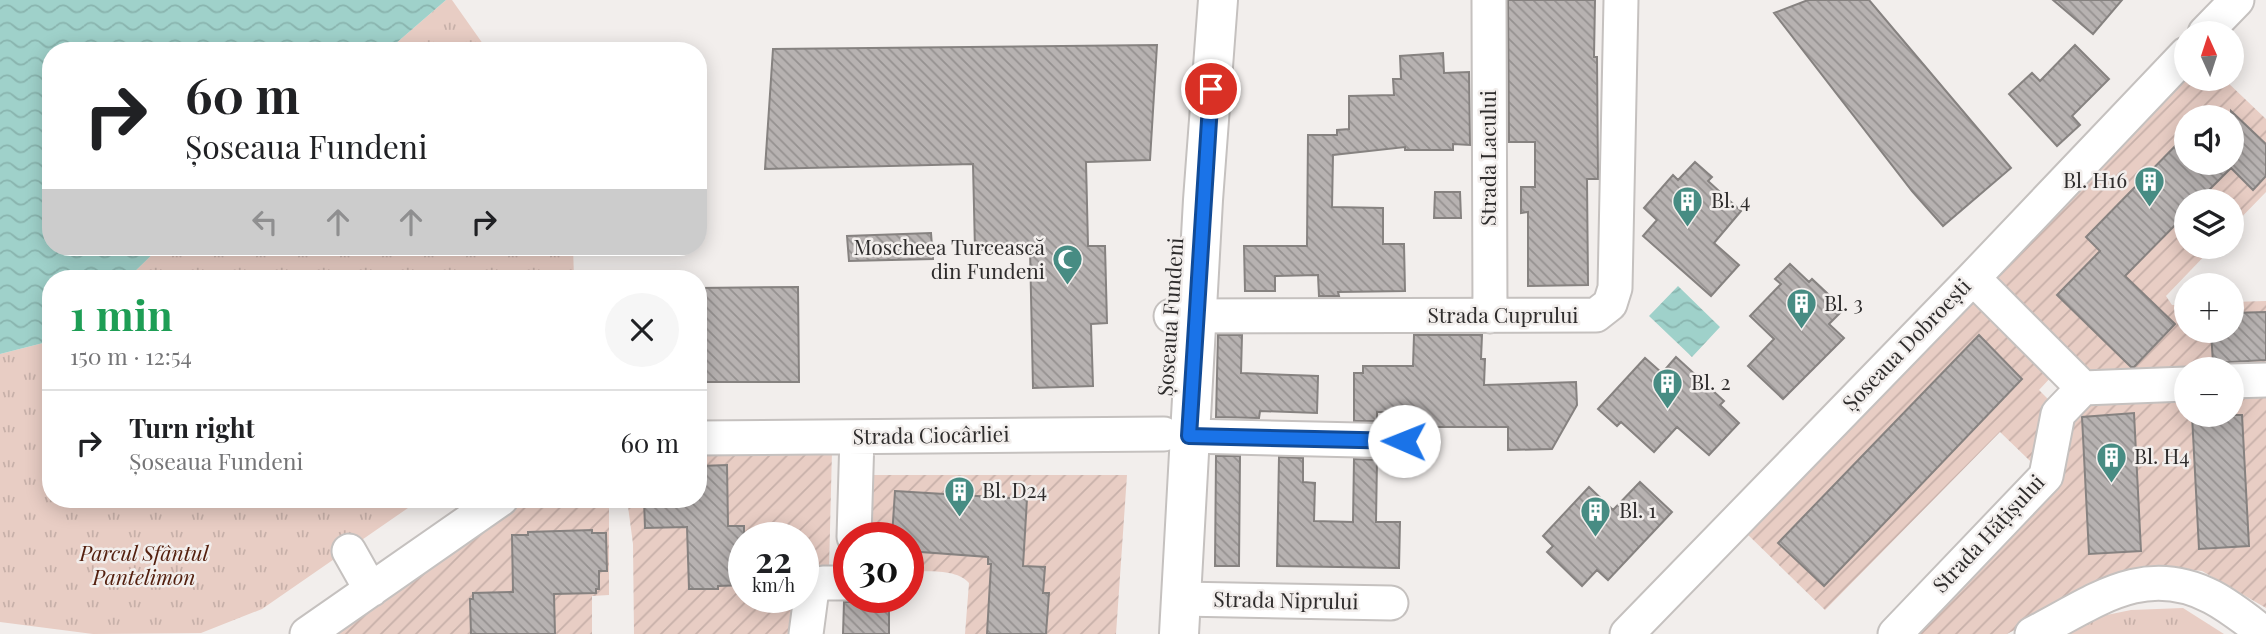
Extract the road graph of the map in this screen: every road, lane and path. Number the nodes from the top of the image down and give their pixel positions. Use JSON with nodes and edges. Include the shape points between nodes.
{"nodes":[{"id":1,"x":1191,"y":0,"type":"edge"},
{"id":2,"x":1218,"y":0,"type":"edge"},
{"id":3,"x":1489,"y":0,"type":"edge"},
{"id":4,"x":1621,"y":0,"type":"edge"},
{"id":5,"x":2237,"y":0,"type":"edge"},
{"id":6,"x":2217,"y":21,"type":"edge"},
{"id":7,"x":2174,"y":67,"type":"edge"},
{"id":8,"x":1973,"y":278,"type":"junction"},
{"id":9,"x":1490,"y":316,"type":"junction"},
{"id":10,"x":1184,"y":317,"type":"junction"},
{"id":11,"x":2266,"y":380,"type":"edge"},
{"id":12,"x":2244,"y":381,"type":"edge"},
{"id":13,"x":2174,"y":384,"type":"edge"},
{"id":14,"x":2082,"y":388,"type":"junction"},
{"id":15,"x":1176,"y":435,"type":"junction"},
{"id":16,"x":857,"y":437,"type":"junction"},
{"id":17,"x":707,"y":438,"type":"edge"},
{"id":18,"x":1404,"y":441,"type":"dead end"},
{"id":19,"x":488,"y":508,"type":"edge"},
{"id":20,"x":854,"y":522,"type":"edge"},
{"id":21,"x":349,"y":551,"type":"dead end"},
{"id":22,"x":833,"y":583,"type":"edge"},
{"id":23,"x":371,"y":590,"type":"junction"},
{"id":24,"x":1391,"y":603,"type":"dead end"},
{"id":25,"x":1180,"y":617,"type":"edge"},
{"id":26,"x":307,"y":634,"type":"edge"},
{"id":27,"x":806,"y":634,"type":"edge"},
{"id":28,"x":1154,"y":634,"type":"edge"},
{"id":29,"x":1627,"y":634,"type":"edge"},
{"id":30,"x":1895,"y":634,"type":"edge"},
{"id":31,"x":2032,"y":634,"type":"edge"},
{"id":32,"x":2266,"y":634,"type":"edge"}],
"edges":[{"from":1,"to":10,"type":"main road","name":"Șoseaua Fundeni"},
{"from":2,"to":10,"type":"main road","name":"Șoseaua Fundeni"},
{"from":3,"to":9,"type":"street","name":"Strada Lacului"},
{"from":4,"to":9,"type":"street","name":"Strada Cuprului","via":[[1615,288],[1610,304],[1596,315]]},
{"from":5,"to":6,"type":"street"},
{"from":7,"to":8,"type":"street","name":"Șoseaua Dobroești"},
{"from":8,"to":14,"type":"street"},
{"from":8,"to":29,"type":"street","name":"Șoseaua Dobroești"},
{"from":9,"to":10,"type":"street","name":"Strada Cuprului"},
{"from":10,"to":15,"type":"main road","name":"Șoseaua Fundeni"},
{"from":11,"to":12,"type":"street"},
{"from":13,"to":14,"type":"street"},
{"from":14,"to":30,"type":"street","name":"Strada Hățișului","via":[[2058,414],[2046,476]]},
{"from":15,"to":16,"type":"street","name":"Strada Ciocârliei"},
{"from":15,"to":18,"type":"street","name":"Strada Ciocârliei"},
{"from":15,"to":25,"type":"main road","name":"Șoseaua Fundeni"},
{"from":15,"to":28,"type":"main road","name":"Șoseaua Fundeni"},
{"from":16,"to":17,"type":"street","name":"Strada Ciocârliei"},
{"from":16,"to":20,"type":"street"},
{"from":19,"to":23,"type":"street"},
{"from":21,"to":23,"type":"street"},
{"from":22,"to":27,"type":"street","via":[[815,587]]},
{"from":23,"to":26,"type":"street"},
{"from":24,"to":25,"type":"street","name":"Strada Niprului"},
{"from":31,"to":32,"type":"street","via":[[2112,593],[2153,582],[2194,589]]}]}
